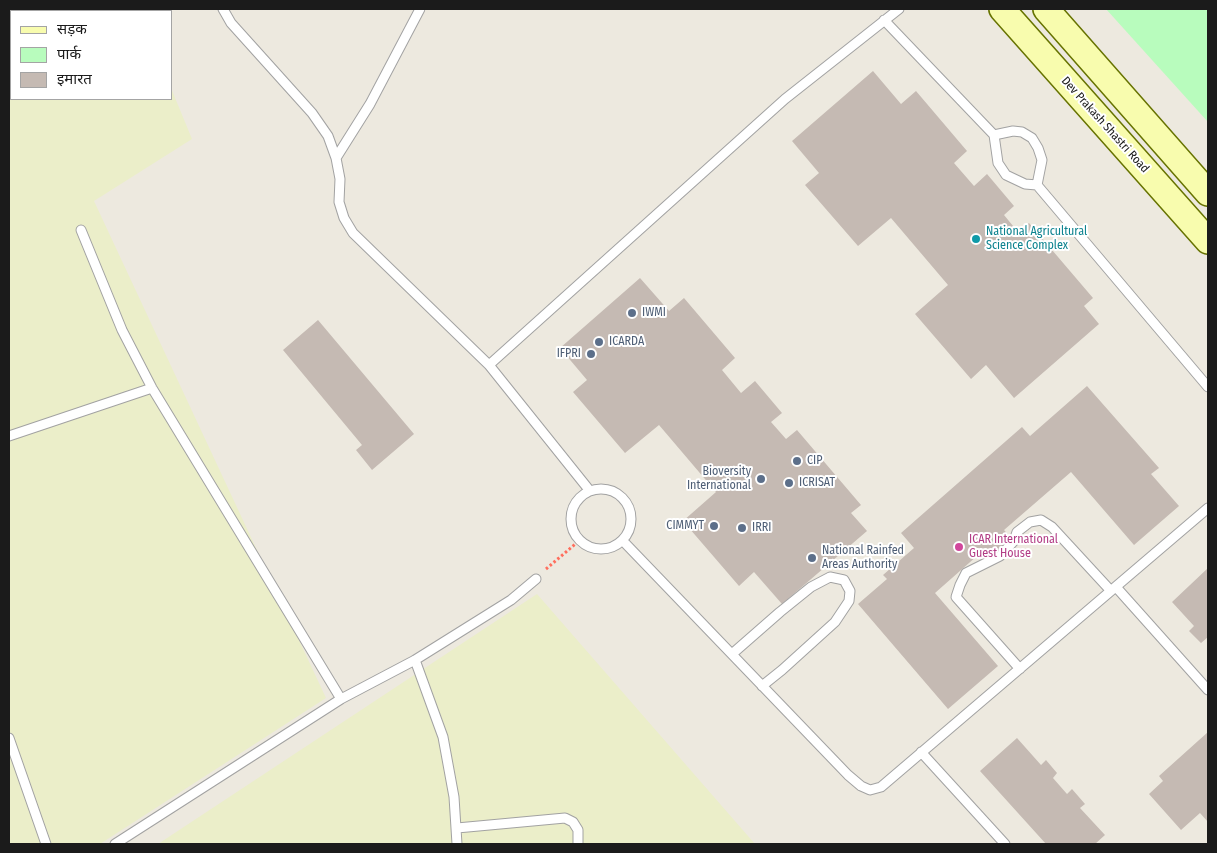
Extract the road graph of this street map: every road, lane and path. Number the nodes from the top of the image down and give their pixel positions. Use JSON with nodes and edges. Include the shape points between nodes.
{"nodes":[{"id":1,"x":223,"y":9,"type":"edge"},
{"id":2,"x":420,"y":9,"type":"edge"},
{"id":3,"x":899,"y":9,"type":"edge"},
{"id":4,"x":1002,"y":9,"type":"edge"},
{"id":5,"x":1046,"y":9,"type":"edge"},
{"id":6,"x":884,"y":20,"type":"junction"},
{"id":7,"x":994,"y":135,"type":"junction"},
{"id":8,"x":336,"y":158,"type":"junction"},
{"id":9,"x":1037,"y":185,"type":"junction"},
{"id":10,"x":1208,"y":193,"type":"edge"},
{"id":11,"x":81,"y":230,"type":"dead end"},
{"id":12,"x":1208,"y":241,"type":"edge"},
{"id":13,"x":490,"y":365,"type":"junction"},
{"id":14,"x":1208,"y":387,"type":"edge"},
{"id":15,"x":152,"y":388,"type":"junction"},
{"id":16,"x":9,"y":436,"type":"edge"},
{"id":17,"x":590,"y":491,"type":"junction"},
{"id":18,"x":1207,"y":511,"type":"edge"},
{"id":19,"x":580,"y":540,"type":"junction"},
{"id":20,"x":622,"y":540,"type":"junction"},
{"id":21,"x":536,"y":579,"type":"joint"},
{"id":22,"x":1113,"y":589,"type":"junction"},
{"id":23,"x":732,"y":654,"type":"junction"},
{"id":24,"x":415,"y":660,"type":"junction"},
{"id":25,"x":1020,"y":669,"type":"junction"},
{"id":26,"x":762,"y":686,"type":"junction"},
{"id":27,"x":1208,"y":690,"type":"edge"},
{"id":28,"x":341,"y":699,"type":"junction"},
{"id":29,"x":9,"y":738,"type":"edge"},
{"id":30,"x":921,"y":752,"type":"junction"},
{"id":31,"x":457,"y":828,"type":"junction"},
{"id":32,"x":46,"y":844,"type":"edge"},
{"id":33,"x":115,"y":844,"type":"edge"},
{"id":34,"x":457,"y":844,"type":"edge"},
{"id":35,"x":578,"y":844,"type":"edge"},
{"id":36,"x":1005,"y":844,"type":"edge"}],
"edges":[{"from":1,"to":8,"type":"lane","via":[[312,113],[328,136]]},
{"from":2,"to":8,"type":"lane","via":[[370,104]]},
{"from":3,"to":6,"type":"lane"},
{"from":4,"to":12,"type":"street","name":"Dev Prakash Shastri Road"},
{"from":5,"to":10,"type":"street"},
{"from":6,"to":7,"type":"lane"},
{"from":6,"to":13,"type":"lane","via":[[785,99]]},
{"from":7,"to":9,"type":"lane","via":[[998,163],[1006,175],[1025,184]]},
{"from":7,"to":9,"type":"lane","via":[[1013,131],[1032,138],[1042,160]]},
{"from":8,"to":13,"type":"lane","via":[[340,179],[339,202],[353,233]]},
{"from":9,"to":14,"type":"lane"},
{"from":11,"to":15,"type":"lane","via":[[122,330]]},
{"from":13,"to":17,"type":"lane"},
{"from":15,"to":16,"type":"lane"},
{"from":15,"to":28,"type":"lane"},
{"from":17,"to":19,"type":"lane","via":[[582,496],[572,513],[571,523]]},
{"from":17,"to":20,"type":"lane","via":[[610,490],[627,502],[632,522]]},
{"from":18,"to":22,"type":"lane"},
{"from":19,"to":20,"type":"lane","via":[[587,546],[606,549]]},
{"from":19,"to":21,"type":"path"},
{"from":20,"to":23,"type":"lane"},
{"from":21,"to":24,"type":"lane","via":[[511,600]]},
{"from":22,"to":25,"type":"lane"},
{"from":22,"to":25,"type":"lane","via":[[1052,527],[1041,520],[1030,522],[1017,532],[1014,541],[1000,556],[966,573],[956,597]]},
{"from":22,"to":27,"type":"lane"},
{"from":23,"to":26,"type":"lane"},
{"from":23,"to":26,"type":"lane","via":[[811,587],[830,577],[844,580],[850,591],[849,601],[836,622]]},
{"from":24,"to":28,"type":"lane"},
{"from":24,"to":31,"type":"lane","via":[[444,737]]},
{"from":25,"to":30,"type":"lane"},
{"from":26,"to":30,"type":"lane","via":[[848,775],[870,790],[881,787]]},
{"from":28,"to":33,"type":"lane"},
{"from":29,"to":32,"type":"lane"},
{"from":30,"to":36,"type":"lane"},
{"from":31,"to":34,"type":"lane"},
{"from":31,"to":35,"type":"lane","via":[[565,818],[578,830]]}]}
